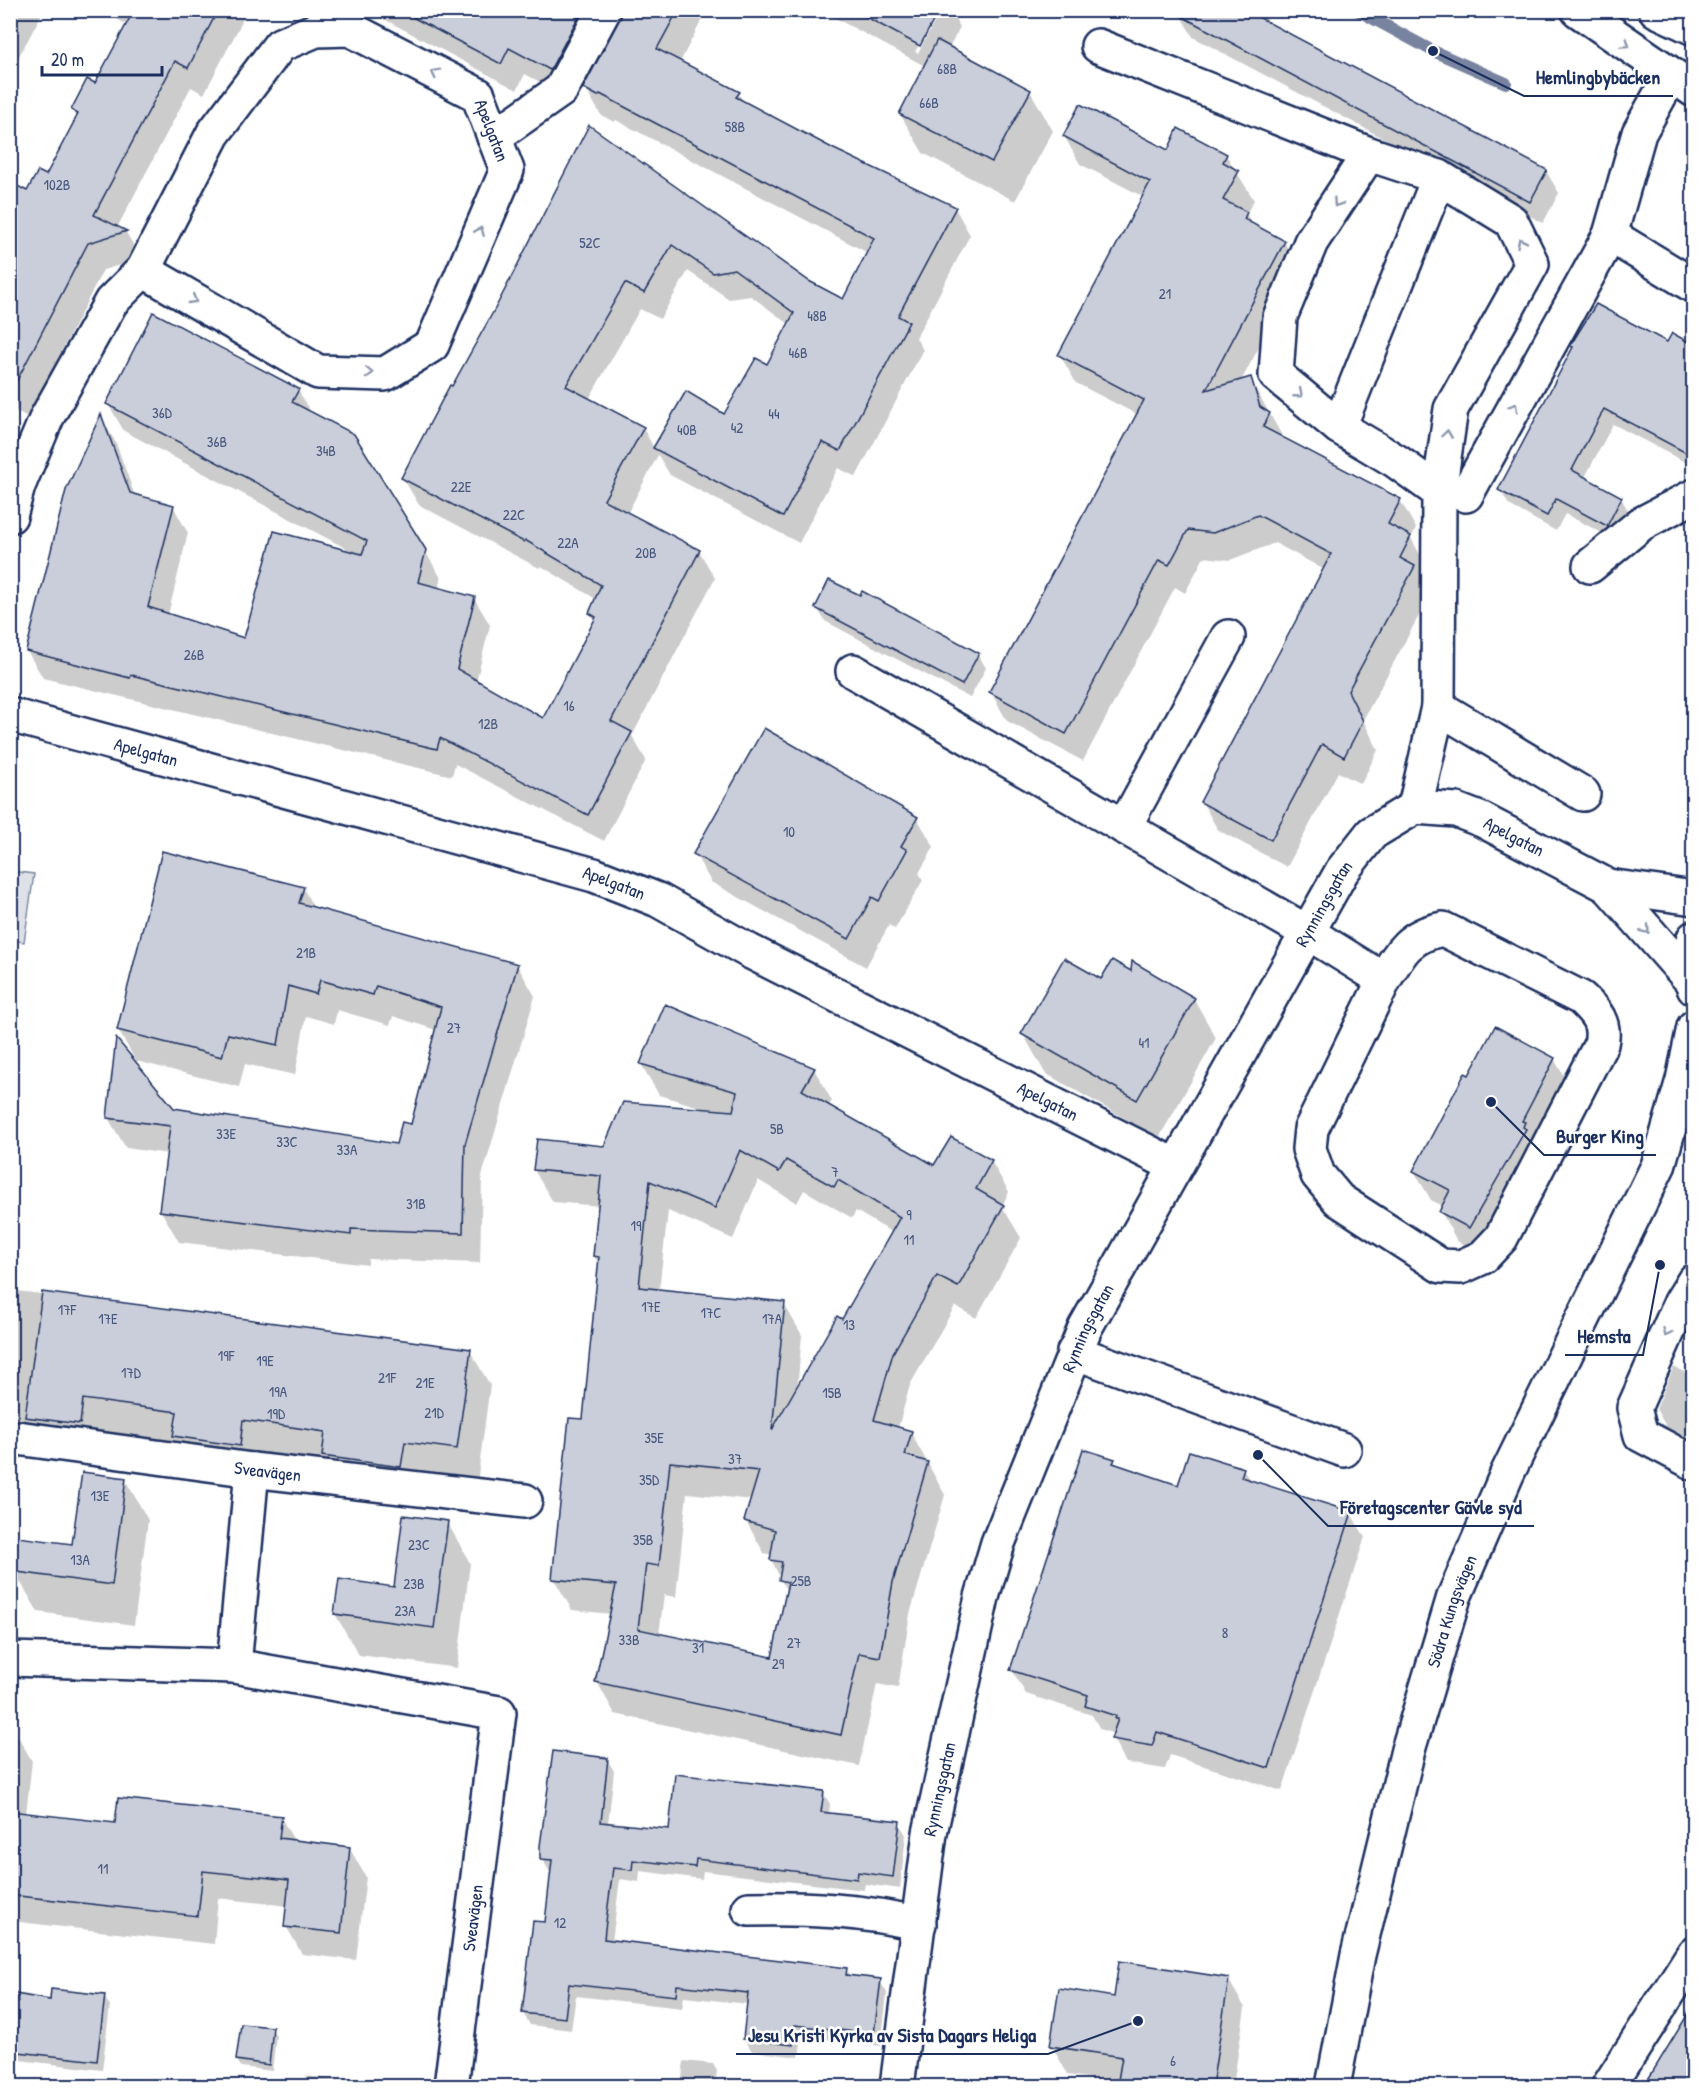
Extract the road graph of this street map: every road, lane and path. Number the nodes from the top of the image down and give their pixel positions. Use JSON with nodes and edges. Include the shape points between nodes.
{"nodes":[{"id":1,"x":604,"y":10,"type":"edge"},
{"id":2,"x":1578,"y":10,"type":"edge"},
{"id":3,"x":1656,"y":10,"type":"edge"},
{"id":4,"x":312,"y":20,"type":"edge"},
{"id":5,"x":1694,"y":28,"type":"edge"},
{"id":6,"x":1098,"y":46,"type":"dead end"},
{"id":7,"x":1682,"y":82,"type":"edge"},
{"id":8,"x":494,"y":137,"type":"junction"},
{"id":9,"x":1369,"y":154,"type":"junction"},
{"id":10,"x":1439,"y":177,"type":"junction"},
{"id":11,"x":1610,"y":235,"type":"junction"},
{"id":12,"x":142,"y":270,"type":"junction"},
{"id":13,"x":1694,"y":286,"type":"edge"},
{"id":14,"x":1339,"y":427,"type":"junction"},
{"id":15,"x":1452,"y":493,"type":"junction"},
{"id":16,"x":1694,"y":496,"type":"edge"},
{"id":17,"x":10,"y":516,"type":"edge"},
{"id":18,"x":1590,"y":566,"type":"dead end"},
{"id":19,"x":1228,"y":637,"type":"dead end"},
{"id":20,"x":853,"y":671,"type":"dead end"},
{"id":21,"x":1438,"y":707,"type":"junction"},
{"id":22,"x":10,"y":715,"type":"edge"},
{"id":23,"x":1582,"y":794,"type":"dead end"},
{"id":24,"x":1415,"y":807,"type":"junction"},
{"id":25,"x":1124,"y":827,"type":"junction"},
{"id":26,"x":1608,"y":886,"type":"junction"},
{"id":27,"x":1694,"y":898,"type":"edge"},
{"id":28,"x":1307,"y":932,"type":"junction"},
{"id":29,"x":1694,"y":938,"type":"edge"},
{"id":30,"x":1384,"y":980,"type":"junction"},
{"id":31,"x":1692,"y":984,"type":"edge"},
{"id":32,"x":1694,"y":1027,"type":"edge"},
{"id":33,"x":1694,"y":1116,"type":"edge"},
{"id":34,"x":1174,"y":1165,"type":"junction"},
{"id":35,"x":1658,"y":1166,"type":"junction"},
{"id":36,"x":1694,"y":1281,"type":"edge"},
{"id":37,"x":1074,"y":1352,"type":"junction"},
{"id":38,"x":10,"y":1437,"type":"edge"},
{"id":39,"x":1344,"y":1450,"type":"dead end"},
{"id":40,"x":1694,"y":1463,"type":"edge"},
{"id":41,"x":252,"y":1470,"type":"junction"},
{"id":42,"x":525,"y":1502,"type":"dead end"},
{"id":43,"x":10,"y":1659,"type":"edge"},
{"id":44,"x":234,"y":1666,"type":"junction"},
{"id":45,"x":749,"y":1909,"type":"dead end"},
{"id":46,"x":919,"y":1924,"type":"junction"},
{"id":47,"x":1694,"y":1953,"type":"edge"},
{"id":48,"x":451,"y":2086,"type":"edge"},
{"id":49,"x":897,"y":2086,"type":"edge"},
{"id":50,"x":1333,"y":2086,"type":"edge"},
{"id":51,"x":1609,"y":2086,"type":"edge"}],
"edges":[{"from":1,"to":8,"type":"street","via":[[561,90]]},
{"from":2,"to":7,"type":"street","one_way":true},
{"from":3,"to":5,"type":"street"},
{"from":8,"to":4,"type":"street","name":"Apelgatan","one_way":true,"via":[[478,95],[350,30]]},
{"from":4,"to":12,"type":"street","name":"Apelgatan","via":[[280,45],[213,134]]},
{"from":6,"to":9,"type":"street"},
{"from":7,"to":11,"type":"street","via":[[1639,134]]},
{"from":12,"to":8,"type":"street","name":"Apelgatan","one_way":true,"via":[[318,372],[385,374],[432,345],[507,170]]},
{"from":9,"to":10,"type":"street"},
{"from":9,"to":14,"type":"street","one_way":true,"via":[[1311,242],[1280,317],[1276,375]]},
{"from":10,"to":14,"type":"street"},
{"from":15,"to":10,"type":"street","one_way":true,"via":[[1451,409],[1532,264],[1511,221]]},
{"from":11,"to":13,"type":"street"},
{"from":15,"to":11,"type":"street","one_way":true},
{"from":12,"to":17,"type":"street","name":"Apelgatan","via":[[111,302],[47,417],[18,486]]},
{"from":14,"to":15,"type":"street"},
{"from":15,"to":21,"type":"street"},
{"from":16,"to":18,"type":"street","via":[[1641,524]]},
{"from":19,"to":25,"type":"street"},
{"from":20,"to":25,"type":"street"},
{"from":21,"to":23,"type":"street"},
{"from":21,"to":24,"type":"street"},
{"from":22,"to":34,"type":"street","name":"Apelgatan","via":[[594,875],[658,900],[749,951]]},
{"from":24,"to":26,"type":"street","name":"Apelgatan","via":[[1456,810]]},
{"from":24,"to":28,"type":"street","name":"Rynningsgatan","via":[[1372,833],[1342,871]]},
{"from":25,"to":28,"type":"street"},
{"from":26,"to":27,"type":"street","name":"Apelgatan"},
{"from":26,"to":31,"type":"street","name":"Apelgatan","one_way":true},
{"from":28,"to":30,"type":"street"},
{"from":28,"to":34,"type":"street","name":"Rynningsgatan"},
{"from":29,"to":31,"type":"street","via":[[1688,958]]},
{"from":30,"to":30,"type":"street","via":[[1311,1129],[1309,1149],[1318,1175],[1339,1200],[1441,1266],[1461,1267],[1483,1257],[1501,1238],[1604,1032],[1598,1015],[1581,998],[1443,929],[1426,932],[1411,941]]},
{"from":32,"to":35,"type":"street","name":"Södra Kungsvägen"},
{"from":33,"to":35,"type":"street","name":"Södra Kungsvägen"},
{"from":34,"to":37,"type":"street","name":"Rynningsgatan","via":[[1148,1221]]},
{"from":35,"to":50,"type":"street","name":"Södra Kungsvägen","via":[[1507,1474],[1455,1597],[1408,1750],[1358,1955]]},
{"from":36,"to":40,"type":"street","one_way":true,"via":[[1634,1408],[1641,1435]]},
{"from":37,"to":39,"type":"street"},
{"from":37,"to":46,"type":"street","name":"Rynningsgatan","via":[[998,1543],[982,1598],[930,1833]]},
{"from":38,"to":41,"type":"street","name":"Sveavägen"},
{"from":41,"to":42,"type":"street","name":"Sveavägen"},
{"from":41,"to":44,"type":"street"},
{"from":43,"to":44,"type":"street"},
{"from":44,"to":48,"type":"street","name":"Sveavägen","via":[[500,1713]]},
{"from":45,"to":46,"type":"street","via":[[832,1909],[885,1915]]},
{"from":46,"to":49,"type":"street","name":"Rynningsgatan"},
{"from":47,"to":51,"type":"street"}]}
